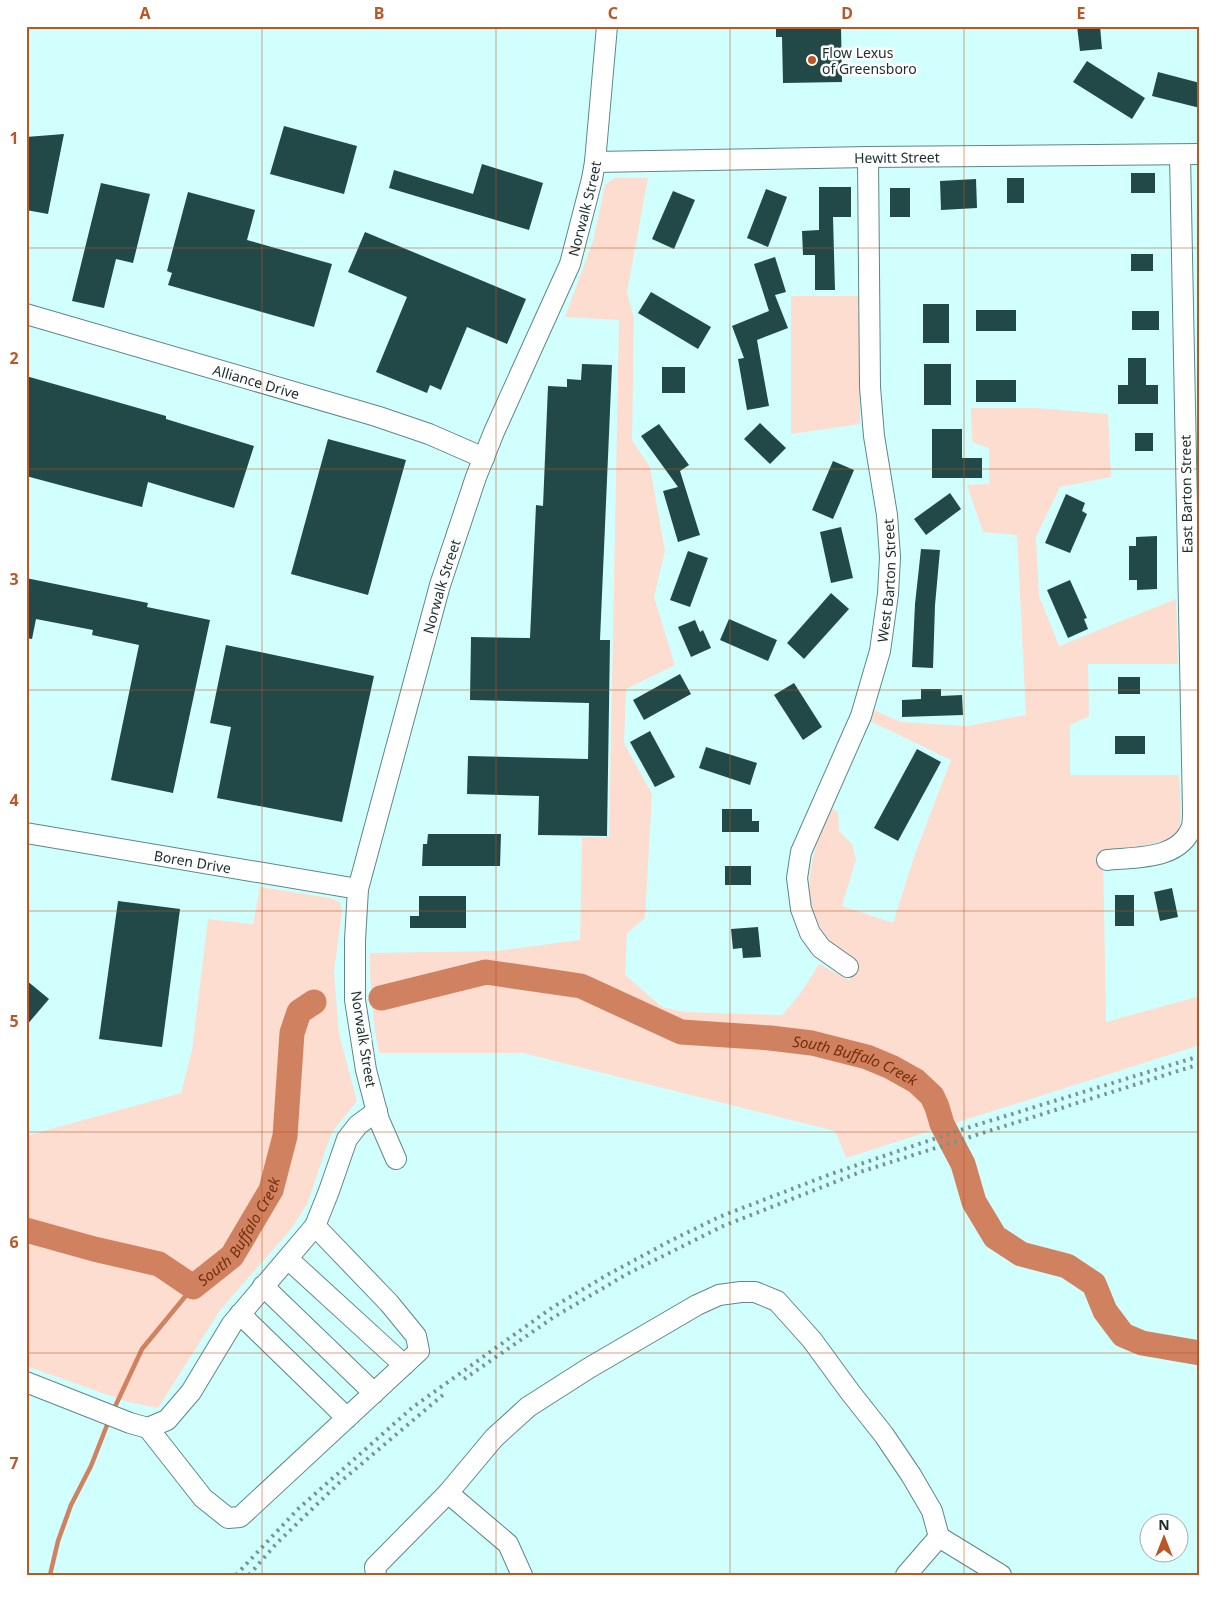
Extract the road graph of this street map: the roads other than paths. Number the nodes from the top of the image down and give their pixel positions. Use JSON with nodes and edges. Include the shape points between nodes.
{"nodes":[{"id":1,"x":607,"y":26,"type":"edge"},
{"id":2,"x":1200,"y":154,"type":"edge"},
{"id":3,"x":1180,"y":155,"type":"junction"},
{"id":4,"x":868,"y":157,"type":"junction"},
{"id":5,"x":595,"y":162,"type":"junction"},
{"id":6,"x":26,"y":314,"type":"edge"},
{"id":7,"x":484,"y":458,"type":"junction"},
{"id":8,"x":1194,"y":628,"type":"edge"},
{"id":9,"x":1196,"y":749,"type":"edge"},
{"id":10,"x":26,"y":833,"type":"edge"},
{"id":11,"x":1107,"y":860,"type":"dead end"},
{"id":12,"x":358,"y":889,"type":"junction"},
{"id":13,"x":848,"y":967,"type":"dead end"},
{"id":14,"x":377,"y":1112,"type":"junction"},
{"id":15,"x":396,"y":1158,"type":"dead end"},
{"id":16,"x":315,"y":1226,"type":"junction"},
{"id":17,"x":288,"y":1259,"type":"junction"},
{"id":18,"x":263,"y":1286,"type":"junction"},
{"id":19,"x":240,"y":1314,"type":"junction"},
{"id":20,"x":404,"y":1365,"type":"junction"},
{"id":21,"x":26,"y":1382,"type":"edge"},
{"id":22,"x":374,"y":1393,"type":"junction"},
{"id":23,"x":347,"y":1418,"type":"junction"},
{"id":24,"x":148,"y":1428,"type":"junction"},
{"id":25,"x":448,"y":1493,"type":"junction"},
{"id":26,"x":939,"y":1537,"type":"junction"},
{"id":27,"x":376,"y":1575,"type":"edge"},
{"id":28,"x":522,"y":1575,"type":"edge"},
{"id":29,"x":906,"y":1575,"type":"edge"},
{"id":30,"x":1001,"y":1575,"type":"edge"}],
"edges":[{"from":1,"to":5,"type":"street","name":"Norwalk Street"},
{"from":2,"to":3,"type":"street","name":"Hewitt Street"},
{"from":3,"to":4,"type":"street","name":"Hewitt Street"},
{"from":3,"to":8,"type":"street","name":"East Barton Street"},
{"from":4,"to":5,"type":"street","name":"Hewitt Street"},
{"from":4,"to":13,"type":"street","name":"West Barton Street","via":[[870,387],[887,515],[888,594],[880,651],[862,716],[801,852],[797,878],[801,909],[810,933],[821,948]]},
{"from":5,"to":7,"type":"street","name":"Norwalk Street","via":[[562,286]]},
{"from":6,"to":7,"type":"street","name":"Alliance Drive","via":[[376,416]]},
{"from":7,"to":12,"type":"street","name":"Norwalk Street","via":[[440,584]]},
{"from":8,"to":9,"type":"street","name":"East Barton Street"},
{"from":9,"to":11,"type":"street","name":"East Barton Street","via":[[1192,825],[1187,836],[1166,852]]},
{"from":10,"to":12,"type":"street","name":"Boren Drive"},
{"from":12,"to":14,"type":"street","name":"Norwalk Street","via":[[355,1000],[366,1070]]},
{"from":14,"to":15,"type":"street","name":"Norwalk Street"},
{"from":14,"to":16,"type":"street","via":[[358,1125],[347,1139]]},
{"from":16,"to":17,"type":"street"},
{"from":16,"to":20,"type":"street","via":[[416,1336],[420,1350]]},
{"from":17,"to":18,"type":"street"},
{"from":17,"to":20,"type":"street"},
{"from":18,"to":19,"type":"street"},
{"from":18,"to":22,"type":"street"},
{"from":19,"to":23,"type":"street"},
{"from":19,"to":24,"type":"street","via":[[191,1392],[167,1420]]},
{"from":20,"to":22,"type":"street"},
{"from":21,"to":24,"type":"street"},
{"from":22,"to":23,"type":"street"},
{"from":23,"to":24,"type":"street","via":[[240,1517],[228,1518],[203,1498]]},
{"from":25,"to":26,"type":"street","via":[[494,1438],[528,1407],[697,1305],[719,1295],[755,1292],[777,1301],[788,1312],[884,1434],[932,1512]]},
{"from":25,"to":27,"type":"street","via":[[375,1567]]},
{"from":25,"to":28,"type":"street","via":[[508,1544]]},
{"from":26,"to":29,"type":"street"},
{"from":26,"to":30,"type":"street"}]}
